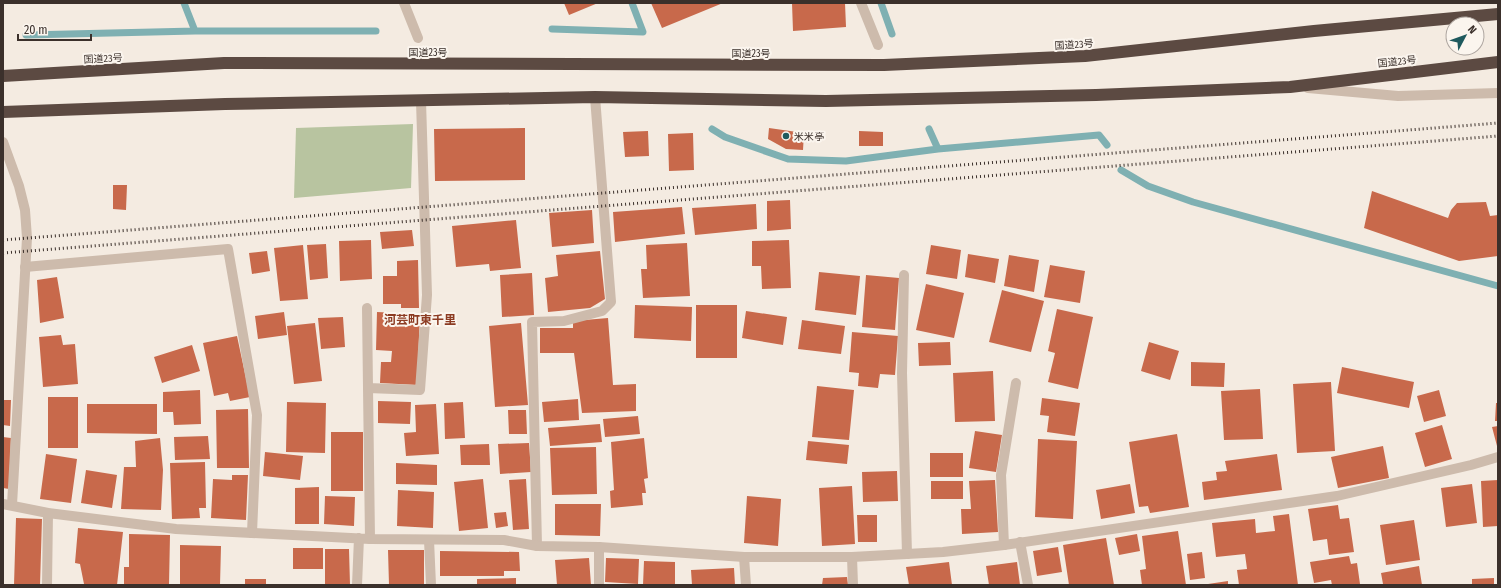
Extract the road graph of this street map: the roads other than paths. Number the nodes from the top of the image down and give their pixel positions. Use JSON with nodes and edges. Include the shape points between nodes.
{"nodes":[{"id":1,"x":404,"y":3,"type":"edge"},
{"id":2,"x":861,"y":3,"type":"edge"},
{"id":3,"x":1498,"y":14,"type":"edge"},
{"id":4,"x":418,"y":38,"type":"dead end"},
{"id":5,"x":878,"y":45,"type":"dead end"},
{"id":6,"x":1498,"y":62,"type":"edge"},
{"id":7,"x":3,"y":76,"type":"edge"},
{"id":8,"x":1290,"y":87,"type":"junction"},
{"id":9,"x":1498,"y":93,"type":"edge"},
{"id":10,"x":595,"y":97,"type":"junction"},
{"id":11,"x":421,"y":101,"type":"junction"},
{"id":12,"x":3,"y":112,"type":"edge"},
{"id":13,"x":3,"y":142,"type":"edge"},
{"id":14,"x":25,"y":267,"type":"junction"},
{"id":15,"x":904,"y":275,"type":"dead end"},
{"id":16,"x":367,"y":308,"type":"dead end"},
{"id":17,"x":1016,"y":383,"type":"dead end"},
{"id":18,"x":368,"y":388,"type":"junction"},
{"id":19,"x":1498,"y":457,"type":"edge"},
{"id":20,"x":8,"y":504,"type":"edge"},
{"id":21,"x":48,"y":513,"type":"junction"},
{"id":22,"x":252,"y":533,"type":"junction"},
{"id":23,"x":359,"y":538,"type":"junction"},
{"id":24,"x":370,"y":539,"type":"junction"},
{"id":25,"x":429,"y":540,"type":"junction"},
{"id":26,"x":1020,"y":542,"type":"junction"},
{"id":27,"x":1004,"y":545,"type":"junction"},
{"id":28,"x":537,"y":546,"type":"junction"},
{"id":29,"x":599,"y":547,"type":"junction"},
{"id":30,"x":908,"y":554,"type":"junction"},
{"id":31,"x":744,"y":557,"type":"junction"},
{"id":32,"x":852,"y":557,"type":"junction"},
{"id":33,"x":47,"y":585,"type":"edge"},
{"id":34,"x":358,"y":585,"type":"edge"},
{"id":35,"x":431,"y":585,"type":"edge"},
{"id":36,"x":599,"y":585,"type":"edge"},
{"id":37,"x":746,"y":585,"type":"edge"},
{"id":38,"x":853,"y":585,"type":"edge"},
{"id":39,"x":1028,"y":585,"type":"edge"}],
"edges":[{"from":1,"to":4,"type":"street"},
{"from":2,"to":5,"type":"street"},
{"from":3,"to":7,"type":"highway","name":"国道23号","via":[[1085,56],[884,65],[224,63]]},
{"from":6,"to":8,"type":"highway","name":"国道23号"},
{"from":8,"to":9,"type":"street","via":[[1398,96]]},
{"from":8,"to":10,"type":"highway","name":"国道23号","via":[[1096,95],[826,101]]},
{"from":10,"to":11,"type":"highway","name":"国道23号"},
{"from":10,"to":28,"type":"street","via":[[612,302],[602,311],[564,321],[532,322]]},
{"from":11,"to":12,"type":"highway","name":"国道23号","via":[[225,104]]},
{"from":11,"to":18,"type":"street","via":[[427,295],[420,390]]},
{"from":13,"to":14,"type":"street","via":[[25,210]]},
{"from":14,"to":20,"type":"street"},
{"from":14,"to":22,"type":"street","via":[[228,249],[257,415]]},
{"from":15,"to":30,"type":"street","via":[[902,373]]},
{"from":16,"to":18,"type":"street"},
{"from":17,"to":27,"type":"street","via":[[1000,475]]},
{"from":18,"to":24,"type":"street"},
{"from":19,"to":26,"type":"street","via":[[1337,496]]},
{"from":20,"to":21,"type":"street"},
{"from":21,"to":22,"type":"street","via":[[176,529]]},
{"from":21,"to":33,"type":"street"},
{"from":22,"to":23,"type":"street"},
{"from":23,"to":24,"type":"street"},
{"from":23,"to":34,"type":"street"},
{"from":24,"to":25,"type":"street"},
{"from":25,"to":28,"type":"street","via":[[504,540]]},
{"from":25,"to":35,"type":"street"},
{"from":26,"to":27,"type":"street"},
{"from":26,"to":39,"type":"street"},
{"from":27,"to":30,"type":"street"},
{"from":28,"to":29,"type":"street"},
{"from":29,"to":31,"type":"street"},
{"from":29,"to":36,"type":"street"},
{"from":30,"to":32,"type":"street"},
{"from":31,"to":32,"type":"street"},
{"from":31,"to":37,"type":"street"},
{"from":32,"to":38,"type":"street"}]}
